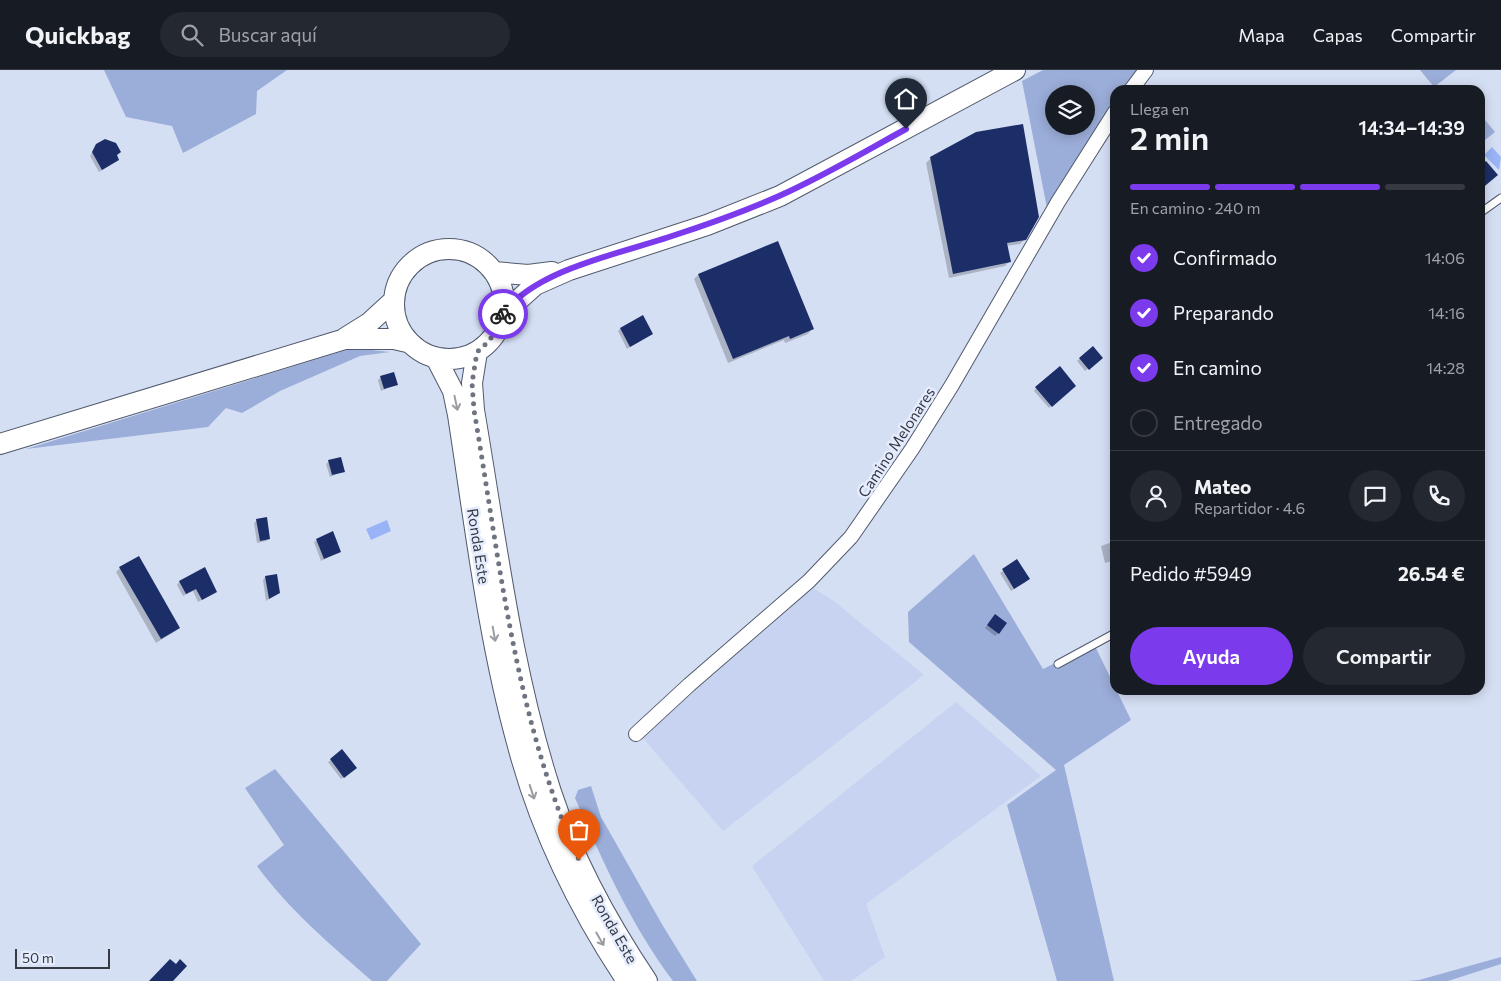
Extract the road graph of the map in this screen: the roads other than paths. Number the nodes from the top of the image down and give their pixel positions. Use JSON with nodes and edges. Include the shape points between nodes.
{"nodes":[{"id":1,"x":1015,"y":70,"type":"edge"},
{"id":2,"x":1146,"y":70,"type":"edge"},
{"id":3,"x":1134,"y":85,"type":"edge"},
{"id":4,"x":1110,"y":120,"type":"edge"},
{"id":5,"x":1501,"y":198,"type":"edge"},
{"id":6,"x":1485,"y":209,"type":"edge"},
{"id":7,"x":569,"y":270,"type":"junction"},
{"id":8,"x":494,"y":272,"type":"junction"},
{"id":9,"x":393,"y":302,"type":"junction"},
{"id":10,"x":504,"y":313,"type":"junction"},
{"id":11,"x":344,"y":339,"type":"junction"},
{"id":12,"x":407,"y":342,"type":"junction"},
{"id":13,"x":477,"y":352,"type":"junction"},
{"id":14,"x":436,"y":358,"type":"junction"},
{"id":15,"x":0,"y":444,"type":"edge"},
{"id":16,"x":1110,"y":636,"type":"edge"},
{"id":17,"x":1058,"y":664,"type":"dead end"},
{"id":18,"x":636,"y":734,"type":"dead end"},
{"id":19,"x":627,"y":981,"type":"edge"},
{"id":20,"x":647,"y":981,"type":"edge"}],
"edges":[{"from":1,"to":7,"type":"main road","via":[[780,196],[707,225]]},
{"from":2,"to":3,"type":"street"},
{"from":4,"to":18,"type":"street","name":"Camino Melonares","via":[[1058,202],[952,385],[851,537],[809,581]]},
{"from":5,"to":6,"type":"lane"},
{"from":7,"to":8,"type":"main road","via":[[528,275]]},
{"from":7,"to":10,"type":"main road","via":[[535,285]]},
{"from":8,"to":9,"type":"main road","via":[[470,253],[440,249],[413,262],[403,273]]},
{"from":8,"to":10,"type":"main road","via":[[503,292]]},
{"from":9,"to":11,"type":"main road"},
{"from":9,"to":12,"type":"main road","via":[[394,316]]},
{"from":10,"to":13,"type":"main road","via":[[499,329]]},
{"from":11,"to":12,"type":"main road","via":[[386,338]]},
{"from":11,"to":15,"type":"main road"},
{"from":12,"to":14,"type":"main road"},
{"from":13,"to":14,"type":"main road","via":[[457,359]]},
{"from":13,"to":20,"type":"main road","name":"Ronda Este","via":[[472,383],[474,410],[519,678],[535,740],[552,794],[598,901]]},
{"from":14,"to":19,"type":"main road","name":"Ronda Este","one_way":true,"via":[[453,391],[502,680],[518,746],[535,799],[584,911]]},
{"from":16,"to":17,"type":"lane"}]}
